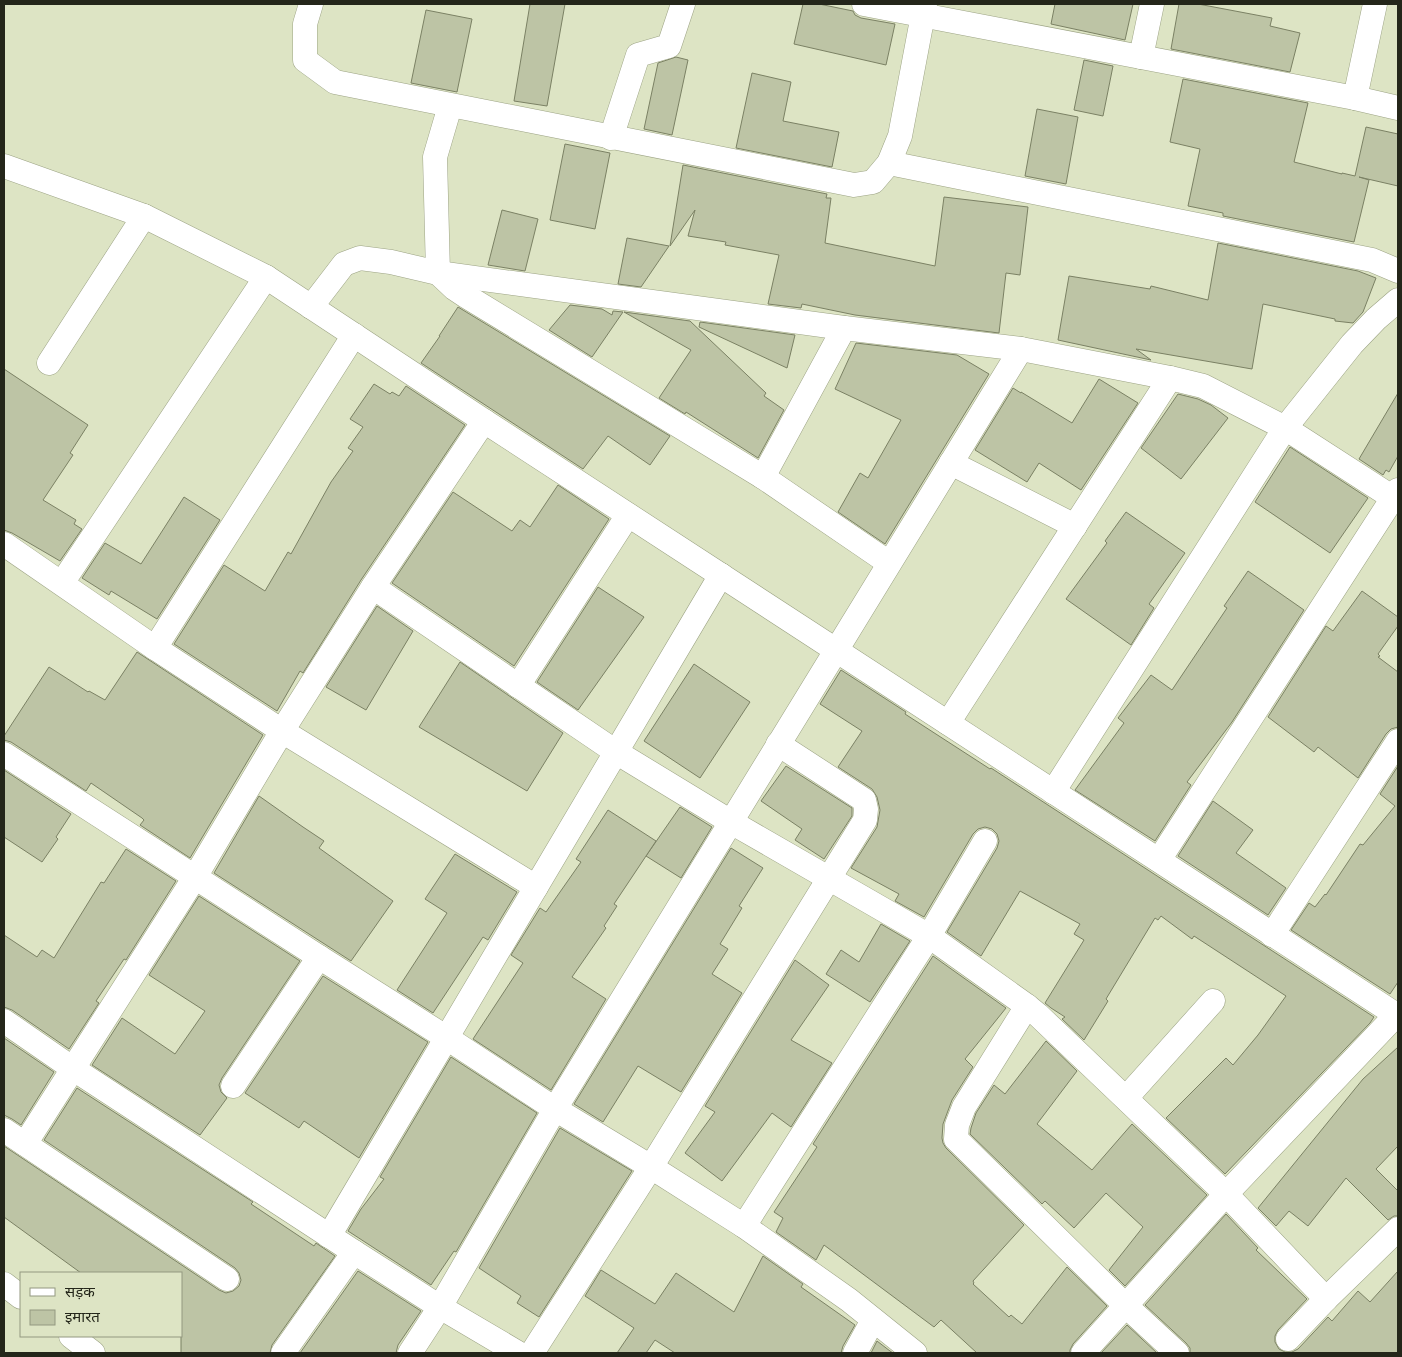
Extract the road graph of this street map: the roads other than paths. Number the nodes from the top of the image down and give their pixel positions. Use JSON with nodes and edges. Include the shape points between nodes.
{"nodes":[{"id":1,"x":311,"y":4,"type":"edge"},
{"id":2,"x":683,"y":4,"type":"edge"},
{"id":3,"x":864,"y":4,"type":"edge"},
{"id":4,"x":1152,"y":4,"type":"edge"},
{"id":5,"x":1375,"y":4,"type":"edge"},
{"id":6,"x":924,"y":9,"type":"edge"},
{"id":7,"x":1141,"y":57,"type":"junction"},
{"id":8,"x":1355,"y":98,"type":"junction"},
{"id":9,"x":450,"y":106,"type":"junction"},
{"id":10,"x":1398,"y":108,"type":"edge"},
{"id":11,"x":611,"y":138,"type":"junction"},
{"id":12,"x":889,"y":163,"type":"junction"},
{"id":13,"x":4,"y":166,"type":"edge"},
{"id":14,"x":144,"y":216,"type":"junction"},
{"id":15,"x":1398,"y":271,"type":"edge"},
{"id":16,"x":438,"y":273,"type":"junction"},
{"id":17,"x":266,"y":277,"type":"junction"},
{"id":18,"x":1398,"y":300,"type":"edge"},
{"id":19,"x":311,"y":307,"type":"junction"},
{"id":20,"x":844,"y":328,"type":"junction"},
{"id":21,"x":354,"y":335,"type":"junction"},
{"id":22,"x":1021,"y":348,"type":"junction"},
{"id":23,"x":49,"y":363,"type":"dead end"},
{"id":24,"x":1170,"y":378,"type":"junction"},
{"id":25,"x":484,"y":421,"type":"junction"},
{"id":26,"x":1285,"y":428,"type":"junction"},
{"id":27,"x":951,"y":463,"type":"junction"},
{"id":28,"x":763,"y":477,"type":"junction"},
{"id":29,"x":1397,"y":496,"type":"edge"},
{"id":30,"x":628,"y":515,"type":"junction"},
{"id":31,"x":1075,"y":526,"type":"junction"},
{"id":32,"x":4,"y":544,"type":"edge"},
{"id":33,"x":889,"y":563,"type":"junction"},
{"id":34,"x":721,"y":576,"type":"junction"},
{"id":35,"x":62,"y":583,"type":"junction"},
{"id":36,"x":372,"y":588,"type":"junction"},
{"id":37,"x":155,"y":648,"type":"junction"},
{"id":38,"x":836,"y":650,"type":"junction"},
{"id":39,"x":518,"y":686,"type":"junction"},
{"id":40,"x":948,"y":723,"type":"junction"},
{"id":41,"x":282,"y":731,"type":"junction"},
{"id":42,"x":1398,"y":741,"type":"edge"},
{"id":43,"x":778,"y":744,"type":"junction"},
{"id":44,"x":616,"y":752,"type":"junction"},
{"id":45,"x":4,"y":754,"type":"edge"},
{"id":46,"x":1053,"y":792,"type":"junction"},
{"id":47,"x":731,"y":822,"type":"junction"},
{"id":48,"x":985,"y":841,"type":"dead end"},
{"id":49,"x":1158,"y":860,"type":"junction"},
{"id":50,"x":195,"y":877,"type":"junction"},
{"id":51,"x":829,"y":878,"type":"junction"},
{"id":52,"x":536,"y":888,"type":"junction"},
{"id":53,"x":1272,"y":934,"type":"junction"},
{"id":54,"x":929,"y":936,"type":"junction"},
{"id":55,"x":318,"y":957,"type":"junction"},
{"id":56,"x":1213,"y":1000,"type":"dead end"},
{"id":57,"x":1027,"y":1006,"type":"junction"},
{"id":58,"x":1398,"y":1015,"type":"edge"},
{"id":59,"x":4,"y":1021,"type":"edge"},
{"id":60,"x":447,"y":1038,"type":"junction"},
{"id":61,"x":72,"y":1068,"type":"junction"},
{"id":62,"x":233,"y":1086,"type":"dead end"},
{"id":63,"x":1126,"y":1098,"type":"junction"},
{"id":64,"x":555,"y":1109,"type":"junction"},
{"id":65,"x":4,"y":1130,"type":"edge"},
{"id":66,"x":25,"y":1144,"type":"junction"},
{"id":67,"x":651,"y":1167,"type":"junction"},
{"id":68,"x":1226,"y":1194,"type":"junction"},
{"id":69,"x":744,"y":1226,"type":"junction"},
{"id":70,"x":1398,"y":1229,"type":"edge"},
{"id":71,"x":329,"y":1236,"type":"junction"},
{"id":72,"x":354,"y":1252,"type":"junction"},
{"id":73,"x":227,"y":1279,"type":"dead end"},
{"id":74,"x":4,"y":1284,"type":"edge"},
{"id":75,"x":20,"y":1296,"type":"edge"},
{"id":76,"x":1326,"y":1299,"type":"junction"},
{"id":77,"x":1126,"y":1305,"type":"junction"},
{"id":78,"x":440,"y":1307,"type":"junction"},
{"id":79,"x":873,"y":1320,"type":"junction"},
{"id":80,"x":72,"y":1337,"type":"edge"},
{"id":81,"x":1288,"y":1339,"type":"dead end"},
{"id":82,"x":93,"y":1353,"type":"edge"},
{"id":83,"x":283,"y":1353,"type":"edge"},
{"id":84,"x":410,"y":1353,"type":"edge"},
{"id":85,"x":518,"y":1353,"type":"edge"},
{"id":86,"x":532,"y":1353,"type":"edge"},
{"id":87,"x":855,"y":1353,"type":"edge"},
{"id":88,"x":915,"y":1353,"type":"edge"},
{"id":89,"x":1083,"y":1353,"type":"edge"},
{"id":90,"x":1177,"y":1353,"type":"edge"}],
"edges":[{"from":1,"to":9,"type":"street","via":[[305,24],[305,60],[335,82]]},
{"from":2,"to":11,"type":"street","via":[[669,46],[638,55]]},
{"from":3,"to":6,"type":"street"},
{"from":4,"to":7,"type":"street"},
{"from":5,"to":8,"type":"street"},
{"from":6,"to":7,"type":"street"},
{"from":6,"to":12,"type":"street","via":[[900,136]]},
{"from":7,"to":8,"type":"street"},
{"from":8,"to":10,"type":"street"},
{"from":9,"to":11,"type":"street"},
{"from":9,"to":16,"type":"street","via":[[435,157]]},
{"from":11,"to":12,"type":"street","via":[[854,185],[873,182]]},
{"from":12,"to":15,"type":"street","via":[[1372,260]]},
{"from":13,"to":14,"type":"street"},
{"from":14,"to":17,"type":"street"},
{"from":14,"to":23,"type":"street"},
{"from":16,"to":19,"type":"street","via":[[360,258],[344,264]]},
{"from":16,"to":20,"type":"street"},
{"from":16,"to":28,"type":"street","via":[[466,296]]},
{"from":17,"to":19,"type":"street"},
{"from":17,"to":35,"type":"street"},
{"from":18,"to":26,"type":"street","via":[[1352,344]]},
{"from":19,"to":21,"type":"street"},
{"from":20,"to":22,"type":"street"},
{"from":20,"to":28,"type":"street"},
{"from":21,"to":25,"type":"street"},
{"from":21,"to":37,"type":"street"},
{"from":22,"to":24,"type":"street"},
{"from":22,"to":27,"type":"street"},
{"from":24,"to":26,"type":"street","via":[[1203,386]]},
{"from":24,"to":31,"type":"street"},
{"from":25,"to":30,"type":"street"},
{"from":25,"to":36,"type":"street"},
{"from":26,"to":29,"type":"street"},
{"from":26,"to":46,"type":"street"},
{"from":27,"to":31,"type":"street"},
{"from":27,"to":33,"type":"street"},
{"from":28,"to":33,"type":"street"},
{"from":29,"to":49,"type":"street"},
{"from":30,"to":34,"type":"street"},
{"from":30,"to":39,"type":"street"},
{"from":31,"to":40,"type":"street"},
{"from":32,"to":35,"type":"street"},
{"from":33,"to":38,"type":"street"},
{"from":34,"to":38,"type":"street"},
{"from":34,"to":44,"type":"street"},
{"from":35,"to":37,"type":"street"},
{"from":36,"to":39,"type":"street"},
{"from":36,"to":41,"type":"street"},
{"from":37,"to":41,"type":"street"},
{"from":38,"to":40,"type":"street"},
{"from":38,"to":43,"type":"street"},
{"from":39,"to":44,"type":"street"},
{"from":40,"to":46,"type":"street"},
{"from":41,"to":50,"type":"street"},
{"from":41,"to":52,"type":"street"},
{"from":42,"to":53,"type":"street"},
{"from":43,"to":47,"type":"street"},
{"from":43,"to":51,"type":"street","via":[[864,800],[865,820]]},
{"from":44,"to":47,"type":"street"},
{"from":44,"to":52,"type":"street"},
{"from":45,"to":50,"type":"street"},
{"from":46,"to":49,"type":"street"},
{"from":47,"to":51,"type":"street"},
{"from":47,"to":64,"type":"street"},
{"from":48,"to":54,"type":"street"},
{"from":49,"to":53,"type":"street"},
{"from":50,"to":55,"type":"street"},
{"from":50,"to":61,"type":"street"},
{"from":51,"to":54,"type":"street"},
{"from":51,"to":67,"type":"street"},
{"from":52,"to":60,"type":"street"},
{"from":53,"to":58,"type":"street"},
{"from":54,"to":57,"type":"street"},
{"from":54,"to":69,"type":"street"},
{"from":55,"to":60,"type":"street"},
{"from":55,"to":62,"type":"street"},
{"from":56,"to":63,"type":"street"},
{"from":57,"to":63,"type":"street"},
{"from":57,"to":77,"type":"street","via":[[964,1107],[956,1139]]},
{"from":58,"to":68,"type":"street"},
{"from":59,"to":61,"type":"street"},
{"from":60,"to":64,"type":"street"},
{"from":60,"to":71,"type":"street"},
{"from":61,"to":66,"type":"street"},
{"from":61,"to":71,"type":"street"},
{"from":63,"to":68,"type":"street"},
{"from":64,"to":67,"type":"street"},
{"from":64,"to":78,"type":"street"},
{"from":65,"to":66,"type":"street"},
{"from":66,"to":73,"type":"street"},
{"from":67,"to":69,"type":"street"},
{"from":67,"to":86,"type":"street"},
{"from":68,"to":76,"type":"street"},
{"from":68,"to":77,"type":"street"},
{"from":69,"to":79,"type":"street"},
{"from":70,"to":76,"type":"street"},
{"from":71,"to":72,"type":"street"},
{"from":72,"to":78,"type":"street"},
{"from":72,"to":83,"type":"street"},
{"from":74,"to":75,"type":"street"},
{"from":76,"to":81,"type":"street"},
{"from":77,"to":89,"type":"street"},
{"from":77,"to":90,"type":"street"},
{"from":78,"to":84,"type":"street"},
{"from":78,"to":85,"type":"street"},
{"from":79,"to":87,"type":"street"},
{"from":79,"to":88,"type":"street"},
{"from":80,"to":82,"type":"street"}]}
